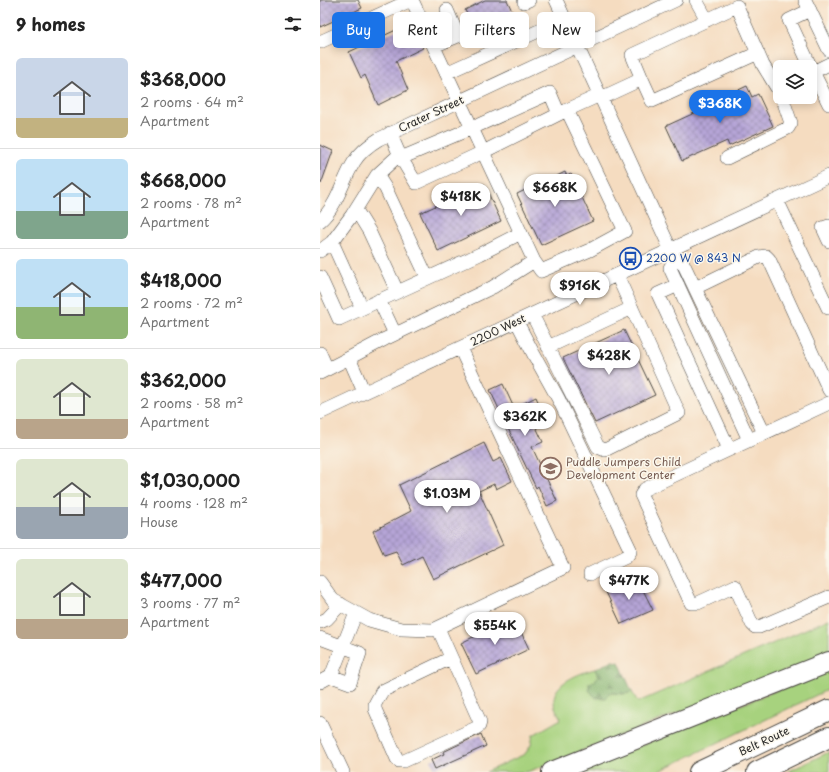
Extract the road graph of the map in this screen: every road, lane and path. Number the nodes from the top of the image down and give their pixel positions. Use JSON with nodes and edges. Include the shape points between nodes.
{"nodes":[{"id":1,"x":412,"y":0,"type":"edge"},
{"id":2,"x":556,"y":0,"type":"edge"},
{"id":3,"x":676,"y":0,"type":"edge"},
{"id":4,"x":696,"y":0,"type":"edge"},
{"id":5,"x":808,"y":5,"type":"edge"},
{"id":6,"x":418,"y":12,"type":"edge"},
{"id":7,"x":562,"y":12,"type":"edge"},
{"id":8,"x":707,"y":20,"type":"junction"},
{"id":9,"x":452,"y":22,"type":"edge"},
{"id":10,"x":537,"y":32,"type":"edge"},
{"id":11,"x":452,"y":38,"type":"edge"},
{"id":12,"x":595,"y":39,"type":"edge"},
{"id":13,"x":320,"y":42,"type":"edge"},
{"id":14,"x":435,"y":48,"type":"edge"},
{"id":15,"x":576,"y":48,"type":"edge"},
{"id":16,"x":578,"y":48,"type":"edge"},
{"id":17,"x":829,"y":50,"type":"edge"},
{"id":18,"x":758,"y":53,"type":"junction"},
{"id":19,"x":808,"y":60,"type":"edge"},
{"id":20,"x":829,"y":64,"type":"edge"},
{"id":21,"x":817,"y":70,"type":"edge"},
{"id":22,"x":446,"y":73,"type":"junction"},
{"id":23,"x":817,"y":78,"type":"edge"},
{"id":24,"x":642,"y":79,"type":"junction"},
{"id":25,"x":773,"y":80,"type":"edge"},
{"id":26,"x":600,"y":96,"type":"junction"},
{"id":27,"x":459,"y":101,"type":"junction"},
{"id":28,"x":784,"y":104,"type":"edge"},
{"id":29,"x":829,"y":104,"type":"edge"},
{"id":30,"x":563,"y":112,"type":"junction"},
{"id":31,"x":472,"y":128,"type":"junction"},
{"id":32,"x":390,"y":133,"type":"junction"},
{"id":33,"x":483,"y":152,"type":"junction"},
{"id":34,"x":400,"y":156,"type":"junction"},
{"id":35,"x":727,"y":158,"type":"dead end"},
{"id":36,"x":377,"y":175,"type":"junction"},
{"id":37,"x":829,"y":176,"type":"edge"},
{"id":38,"x":777,"y":200,"type":"junction"},
{"id":39,"x":356,"y":210,"type":"junction"},
{"id":40,"x":320,"y":221,"type":"edge"},
{"id":41,"x":829,"y":226,"type":"edge"},
{"id":42,"x":521,"y":233,"type":"junction"},
{"id":43,"x":829,"y":241,"type":"edge"},
{"id":44,"x":332,"y":242,"type":"junction"},
{"id":45,"x":320,"y":251,"type":"edge"},
{"id":46,"x":673,"y":254,"type":"junction"},
{"id":47,"x":534,"y":261,"type":"junction"},
{"id":48,"x":617,"y":275,"type":"junction"},
{"id":49,"x":320,"y":277,"type":"edge"},
{"id":50,"x":427,"y":278,"type":"junction"},
{"id":51,"x":678,"y":285,"type":"junction"},
{"id":52,"x":695,"y":288,"type":"junction"},
{"id":53,"x":397,"y":291,"type":"junction"},
{"id":54,"x":380,"y":300,"type":"junction"},
{"id":55,"x":829,"y":307,"type":"edge"},
{"id":56,"x":362,"y":308,"type":"junction"},
{"id":57,"x":632,"y":308,"type":"junction"},
{"id":58,"x":532,"y":314,"type":"junction"},
{"id":59,"x":517,"y":322,"type":"junction"},
{"id":60,"x":395,"y":334,"type":"junction"},
{"id":61,"x":548,"y":347,"type":"junction"},
{"id":62,"x":460,"y":348,"type":"junction"},
{"id":63,"x":320,"y":353,"type":"edge"},
{"id":64,"x":349,"y":358,"type":"junction"},
{"id":65,"x":324,"y":371,"type":"edge"},
{"id":66,"x":829,"y":390,"type":"edge"},
{"id":67,"x":364,"y":392,"type":"junction"},
{"id":68,"x":829,"y":403,"type":"edge"},
{"id":69,"x":320,"y":413,"type":"edge"},
{"id":70,"x":764,"y":434,"type":"junction"},
{"id":71,"x":749,"y":440,"type":"junction"},
{"id":72,"x":730,"y":449,"type":"junction"},
{"id":73,"x":590,"y":574,"type":"dead end"},
{"id":74,"x":320,"y":582,"type":"edge"},
{"id":75,"x":829,"y":598,"type":"edge"},
{"id":76,"x":341,"y":604,"type":"junction"},
{"id":77,"x":356,"y":613,"type":"junction"},
{"id":78,"x":320,"y":622,"type":"edge"},
{"id":79,"x":438,"y":628,"type":"junction"},
{"id":80,"x":320,"y":638,"type":"edge"},
{"id":81,"x":342,"y":647,"type":"junction"},
{"id":82,"x":451,"y":658,"type":"junction"},
{"id":83,"x":829,"y":662,"type":"edge"},
{"id":84,"x":325,"y":679,"type":"edge"},
{"id":85,"x":829,"y":710,"type":"edge"},
{"id":86,"x":320,"y":724,"type":"edge"},
{"id":87,"x":829,"y":737,"type":"edge"},
{"id":88,"x":323,"y":739,"type":"edge"},
{"id":89,"x":342,"y":772,"type":"edge"},
{"id":90,"x":552,"y":772,"type":"edge"},
{"id":91,"x":699,"y":772,"type":"edge"},
{"id":92,"x":756,"y":772,"type":"edge"}],
"edges":[{"from":1,"to":6,"type":"street"},
{"from":1,"to":13,"type":"street"},
{"from":2,"to":7,"type":"street"},
{"from":3,"to":12,"type":"street","name":"Crater Street"},
{"from":4,"to":8,"type":"street"},
{"from":5,"to":17,"type":"street"},
{"from":5,"to":19,"type":"street","via":[[789,20]]},
{"from":8,"to":18,"type":"street","via":[[737,6]]},
{"from":8,"to":24,"type":"street","via":[[632,55]]},
{"from":9,"to":11,"type":"street","via":[[458,36]]},
{"from":10,"to":22,"type":"street"},
{"from":14,"to":22,"type":"street"},
{"from":15,"to":27,"type":"street","name":"Crater Street"},
{"from":16,"to":26,"type":"street"},
{"from":18,"to":24,"type":"street","via":[[652,101]]},
{"from":18,"to":25,"type":"street"},
{"from":20,"to":21,"type":"street"},
{"from":22,"to":27,"type":"street"},
{"from":23,"to":29,"type":"street"},
{"from":24,"to":26,"type":"street"},
{"from":26,"to":30,"type":"street"},
{"from":26,"to":46,"type":"street"},
{"from":27,"to":31,"type":"street"},
{"from":27,"to":32,"type":"street","name":"Crater Street"},
{"from":28,"to":35,"type":"street","via":[[791,123],[788,128]]},
{"from":30,"to":31,"type":"street","via":[[550,93]]},
{"from":30,"to":33,"type":"street"},
{"from":30,"to":47,"type":"street","via":[[625,231],[590,250],[541,271]]},
{"from":31,"to":33,"type":"street"},
{"from":31,"to":34,"type":"street"},
{"from":32,"to":34,"type":"street"},
{"from":32,"to":40,"type":"street","name":"Crater Street","via":[[370,145],[354,160],[331,207]]},
{"from":33,"to":34,"type":"street","via":[[416,183]]},
{"from":33,"to":42,"type":"street"},
{"from":34,"to":36,"type":"street"},
{"from":36,"to":39,"type":"street"},
{"from":36,"to":50,"type":"street"},
{"from":37,"to":38,"type":"street","name":"2200 West"},
{"from":38,"to":46,"type":"street","name":"2200 West"},
{"from":38,"to":55,"type":"street"},
{"from":39,"to":44,"type":"street"},
{"from":39,"to":53,"type":"street","via":[[369,231]]},
{"from":41,"to":43,"type":"street","via":[[823,228]]},
{"from":42,"to":47,"type":"street"},
{"from":42,"to":50,"type":"street"},
{"from":44,"to":45,"type":"street"},
{"from":44,"to":56,"type":"street"},
{"from":46,"to":48,"type":"street","name":"2200 West"},
{"from":46,"to":51,"type":"street","via":[[670,268]]},
{"from":46,"to":52,"type":"street","via":[[683,263]]},
{"from":47,"to":60,"type":"street","via":[[493,287]]},
{"from":48,"to":57,"type":"street"},
{"from":48,"to":58,"type":"street","name":"2200 West"},
{"from":49,"to":56,"type":"street","via":[[338,319]]},
{"from":50,"to":53,"type":"street"},
{"from":51,"to":71,"type":"street"},
{"from":51,"to":72,"type":"street","via":[[658,294]]},
{"from":52,"to":66,"type":"street","via":[[766,256]]},
{"from":52,"to":70,"type":"street"},
{"from":53,"to":54,"type":"street"},
{"from":54,"to":56,"type":"street"},
{"from":54,"to":60,"type":"street"},
{"from":57,"to":61,"type":"street"},
{"from":57,"to":61,"type":"street","via":[[679,413],[604,450],[598,447]]},
{"from":58,"to":59,"type":"street","name":"2200 West"},
{"from":58,"to":61,"type":"street"},
{"from":59,"to":62,"type":"street","name":"2200 West"},
{"from":59,"to":73,"type":"street","via":[[559,400],[630,549],[626,558]]},
{"from":60,"to":64,"type":"street"},
{"from":62,"to":67,"type":"street","name":"2200 West"},
{"from":62,"to":79,"type":"street","via":[[563,568]]},
{"from":63,"to":65,"type":"street"},
{"from":64,"to":65,"type":"street"},
{"from":64,"to":67,"type":"street"},
{"from":67,"to":69,"type":"street","name":"2200 West"},
{"from":68,"to":70,"type":"street"},
{"from":70,"to":71,"type":"street"},
{"from":71,"to":72,"type":"street"},
{"from":72,"to":75,"type":"street","via":[[645,488],[641,495],[691,604],[698,604],[735,586],[752,624],[759,627]]},
{"from":74,"to":76,"type":"street","via":[[333,600]]},
{"from":76,"to":77,"type":"street"},
{"from":76,"to":78,"type":"street"},
{"from":77,"to":79,"type":"street","via":[[369,620],[401,628]]},
{"from":77,"to":81,"type":"street"},
{"from":79,"to":82,"type":"street"},
{"from":80,"to":81,"type":"street"},
{"from":81,"to":84,"type":"street"},
{"from":81,"to":84,"type":"street","via":[[360,653],[350,683]]},
{"from":82,"to":82,"type":"street","via":[[480,722],[479,726],[404,761],[399,761],[375,704],[382,691]]},
{"from":83,"to":90,"type":"highway"},
{"from":85,"to":91,"type":"highway","name":"Belt Route"},
{"from":86,"to":88,"type":"street"},
{"from":87,"to":92,"type":"highway"},
{"from":88,"to":89,"type":"street"}]}
